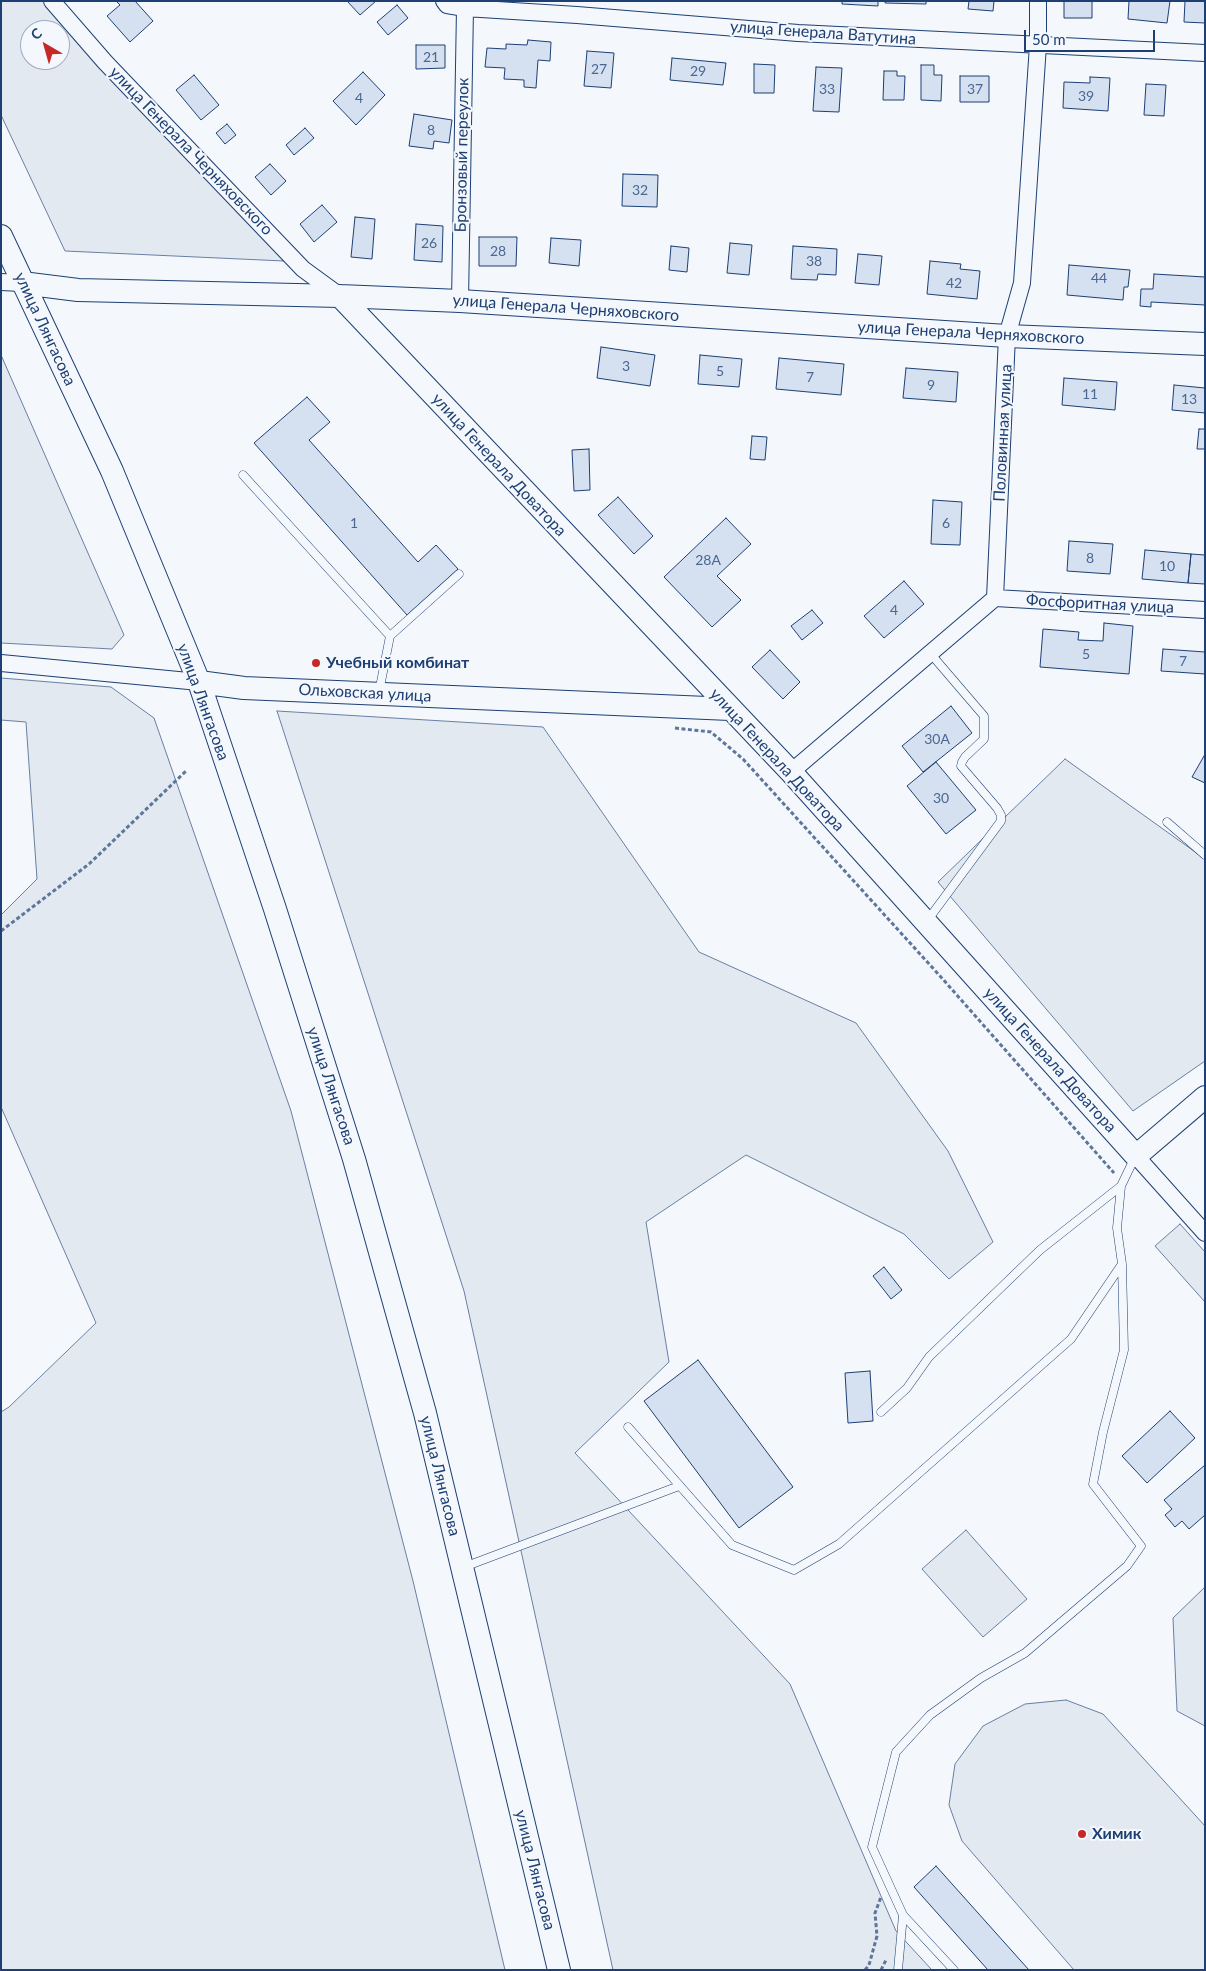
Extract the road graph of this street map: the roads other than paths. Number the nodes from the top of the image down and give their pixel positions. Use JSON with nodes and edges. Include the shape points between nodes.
{"nodes":[{"id":1,"x":52,"y":1,"type":"edge"},
{"id":2,"x":444,"y":1,"type":"edge"},
{"id":3,"x":1038,"y":1,"type":"edge"},
{"id":4,"x":465,"y":8,"type":"junction"},
{"id":5,"x":581,"y":8,"type":"edge"},
{"id":6,"x":1038,"y":45,"type":"junction"},
{"id":7,"x":1205,"y":53,"type":"edge"},
{"id":8,"x":1,"y":236,"type":"edge"},
{"id":9,"x":12,"y":282,"type":"edge"},
{"id":10,"x":340,"y":296,"type":"junction"},
{"id":11,"x":460,"y":301,"type":"junction"},
{"id":12,"x":1008,"y":336,"type":"junction"},
{"id":13,"x":1205,"y":344,"type":"edge"},
{"id":14,"x":243,"y":475,"type":"dead end"},
{"id":15,"x":459,"y":574,"type":"dead end"},
{"id":16,"x":996,"y":598,"type":"junction"},
{"id":17,"x":1205,"y":610,"type":"edge"},
{"id":18,"x":390,"y":636,"type":"junction"},
{"id":19,"x":930,"y":653,"type":"junction"},
{"id":20,"x":1,"y":663,"type":"edge"},
{"id":21,"x":199,"y":682,"type":"junction"},
{"id":22,"x":379,"y":694,"type":"junction"},
{"id":23,"x":730,"y":709,"type":"junction"},
{"id":24,"x":790,"y":772,"type":"junction"},
{"id":25,"x":1166,"y":822,"type":"dead end"},
{"id":26,"x":1205,"y":855,"type":"edge"},
{"id":27,"x":926,"y":922,"type":"junction"},
{"id":28,"x":1205,"y":1097,"type":"edge"},
{"id":29,"x":1136,"y":1156,"type":"junction"},
{"id":30,"x":1121,"y":1186,"type":"junction"},
{"id":31,"x":1205,"y":1233,"type":"edge"},
{"id":32,"x":1122,"y":1264,"type":"junction"},
{"id":33,"x":881,"y":1412,"type":"dead end"},
{"id":34,"x":628,"y":1428,"type":"dead end"},
{"id":35,"x":679,"y":1486,"type":"junction"},
{"id":36,"x":462,"y":1567,"type":"junction"},
{"id":37,"x":903,"y":1915,"type":"junction"},
{"id":38,"x":559,"y":1970,"type":"edge"},
{"id":39,"x":898,"y":1970,"type":"edge"},
{"id":40,"x":954,"y":1970,"type":"edge"}],
"edges":[{"from":1,"to":10,"type":"street","name":"улица Генерала Черняховского","via":[[112,69],[303,269]]},
{"from":2,"to":4,"type":"street","name":"улица Генерала Ватутина","via":[[447,5]]},
{"from":3,"to":6,"type":"street","name":"Половинная улица"},
{"from":4,"to":5,"type":"street","name":"улица Генерала Ватутина"},
{"from":4,"to":11,"type":"street","name":"Бронзовый переулок"},
{"from":5,"to":6,"type":"street","name":"улица Генерала Ватутина","via":[[798,33]]},
{"from":6,"to":7,"type":"street","name":"улица Генерала Ватутина"},
{"from":6,"to":12,"type":"street","name":"Половинная улица","via":[[1022,283]]},
{"from":8,"to":9,"type":"street","name":"улица Лянгасова"},
{"from":9,"to":10,"type":"street","via":[[78,290]]},
{"from":9,"to":21,"type":"street","name":"улица Лянгасова","via":[[112,472]]},
{"from":10,"to":11,"type":"street","name":"улица Генерала Черняховского"},
{"from":10,"to":23,"type":"street","name":"улица Генерала Доватора"},
{"from":11,"to":12,"type":"street","name":"улица Генерала Черняховского"},
{"from":12,"to":13,"type":"street","name":"улица Генерала Черняховского"},
{"from":12,"to":16,"type":"street","name":"Половинная улица"},
{"from":14,"to":18,"type":"lane"},
{"from":15,"to":18,"type":"lane"},
{"from":16,"to":17,"type":"street","name":"Фосфоритная улица"},
{"from":16,"to":19,"type":"street"},
{"from":18,"to":22,"type":"lane"},
{"from":19,"to":24,"type":"street"},
{"from":19,"to":27,"type":"lane","via":[[984,716],[984,738],[965,757],[962,766],[997,808],[1001,821]]},
{"from":20,"to":21,"type":"street","name":"Ольховская улица"},
{"from":21,"to":22,"type":"street","name":"Ольховская улица","via":[[244,688]]},
{"from":21,"to":36,"type":"street","name":"улица Лянгасова","via":[[354,1159],[425,1413]]},
{"from":22,"to":23,"type":"street","name":"Ольховская улица"},
{"from":23,"to":24,"type":"street","name":"улица Генерала Доватора"},
{"from":24,"to":27,"type":"street","name":"улица Генерала Доватора"},
{"from":25,"to":26,"type":"lane"},
{"from":27,"to":29,"type":"street","name":"улица Генерала Доватора"},
{"from":28,"to":29,"type":"street"},
{"from":29,"to":30,"type":"lane"},
{"from":29,"to":31,"type":"street","name":"улица Генерала Доватора"},
{"from":30,"to":32,"type":"lane","via":[[1117,1228]]},
{"from":30,"to":33,"type":"lane","via":[[1040,1250],[929,1357],[907,1388]]},
{"from":32,"to":35,"type":"lane","via":[[1071,1339],[839,1544],[794,1570],[732,1546]]},
{"from":32,"to":37,"type":"lane","via":[[1124,1350],[1093,1484],[1141,1546],[1127,1566],[1025,1653],[981,1678],[930,1715],[896,1752],[872,1847]]},
{"from":34,"to":35,"type":"lane"},
{"from":35,"to":36,"type":"lane"},
{"from":36,"to":38,"type":"street","name":"улица Лянгасова"},
{"from":37,"to":39,"type":"lane"},
{"from":37,"to":40,"type":"lane"}]}
